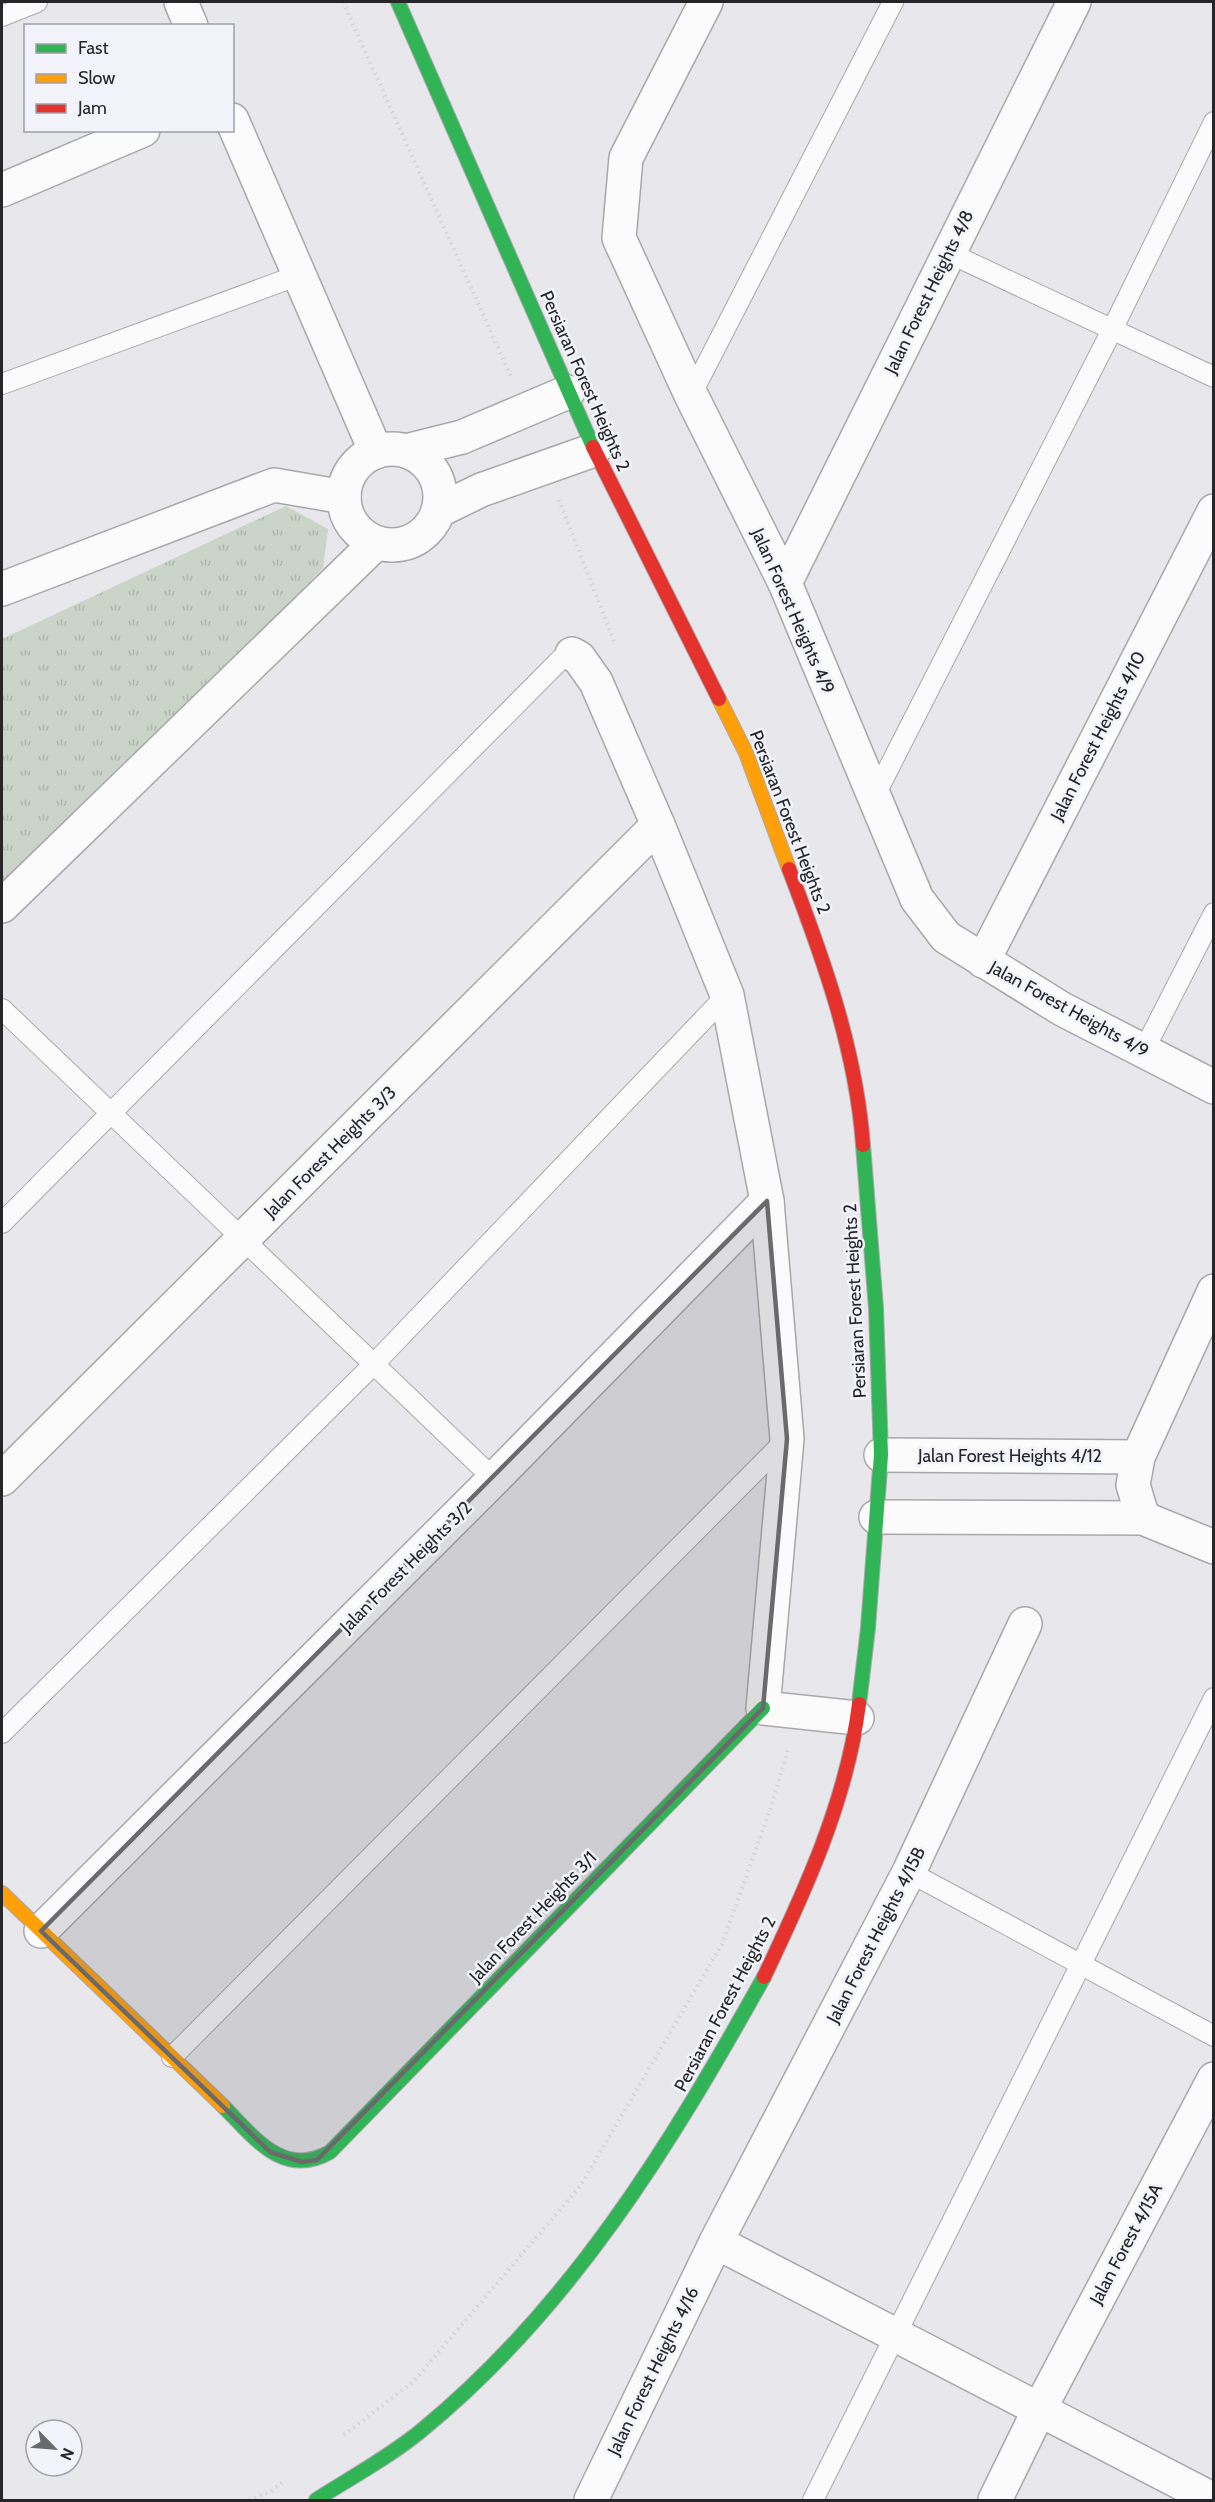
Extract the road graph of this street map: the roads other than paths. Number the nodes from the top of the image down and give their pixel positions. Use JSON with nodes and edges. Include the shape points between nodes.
{"nodes":[{"id":1,"x":37,"y":2,"type":"edge"},
{"id":2,"x":181,"y":2,"type":"edge"},
{"id":3,"x":398,"y":2,"type":"edge"},
{"id":4,"x":706,"y":2,"type":"edge"},
{"id":5,"x":893,"y":2,"type":"edge"},
{"id":6,"x":1074,"y":2,"type":"edge"},
{"id":7,"x":2,"y":16,"type":"edge"},
{"id":8,"x":191,"y":24,"type":"edge"},
{"id":9,"x":1214,"y":122,"type":"edge"},
{"id":10,"x":234,"y":125,"type":"edge"},
{"id":11,"x":138,"y":132,"type":"edge"},
{"id":12,"x":2,"y":190,"type":"edge"},
{"id":13,"x":949,"y":253,"type":"junction"},
{"id":14,"x":299,"y":275,"type":"junction"},
{"id":15,"x":1112,"y":330,"type":"junction"},
{"id":16,"x":1214,"y":377,"type":"edge"},
{"id":17,"x":2,"y":384,"type":"edge"},
{"id":18,"x":568,"y":392,"type":"junction"},
{"id":19,"x":691,"y":395,"type":"junction"},
{"id":20,"x":594,"y":450,"type":"junction"},
{"id":21,"x":391,"y":452,"type":"junction"},
{"id":22,"x":344,"y":497,"type":"junction"},
{"id":23,"x":438,"y":511,"type":"junction"},
{"id":24,"x":1214,"y":511,"type":"edge"},
{"id":25,"x":376,"y":543,"type":"junction"},
{"id":26,"x":784,"y":584,"type":"junction"},
{"id":27,"x":2,"y":589,"type":"edge"},
{"id":28,"x":572,"y":654,"type":"joint"},
{"id":29,"x":874,"y":797,"type":"junction"},
{"id":30,"x":658,"y":825,"type":"junction"},
{"id":31,"x":2,"y":906,"type":"edge"},
{"id":32,"x":1214,"y":913,"type":"edge"},
{"id":33,"x":983,"y":961,"type":"junction"},
{"id":34,"x":727,"y":995,"type":"junction"},
{"id":35,"x":2,"y":1009,"type":"edge"},
{"id":36,"x":1143,"y":1052,"type":"junction"},
{"id":37,"x":1214,"y":1087,"type":"edge"},
{"id":38,"x":111,"y":1113,"type":"junction"},
{"id":39,"x":767,"y":1201,"type":"junction"},
{"id":40,"x":2,"y":1223,"type":"edge"},
{"id":41,"x":243,"y":1239,"type":"junction"},
{"id":42,"x":1214,"y":1291,"type":"edge"},
{"id":43,"x":374,"y":1364,"type":"junction"},
{"id":44,"x":787,"y":1438,"type":"junction"},
{"id":45,"x":881,"y":1455,"type":"junction"},
{"id":46,"x":1138,"y":1457,"type":"junction"},
{"id":47,"x":2,"y":1479,"type":"edge"},
{"id":48,"x":494,"y":1479,"type":"junction"},
{"id":49,"x":876,"y":1517,"type":"junction"},
{"id":50,"x":1143,"y":1518,"type":"junction"},
{"id":51,"x":1214,"y":1547,"type":"edge"},
{"id":52,"x":1025,"y":1624,"type":"dead end"},
{"id":53,"x":1214,"y":1698,"type":"edge"},
{"id":54,"x":762,"y":1708,"type":"junction"},
{"id":55,"x":857,"y":1719,"type":"junction"},
{"id":56,"x":2,"y":1733,"type":"edge"},
{"id":57,"x":909,"y":1872,"type":"junction"},
{"id":58,"x":2,"y":1893,"type":"edge"},
{"id":59,"x":41,"y":1931,"type":"junction"},
{"id":60,"x":1080,"y":1965,"type":"junction"},
{"id":61,"x":1214,"y":2036,"type":"edge"},
{"id":62,"x":172,"y":2057,"type":"junction"},
{"id":63,"x":1214,"y":2079,"type":"edge"},
{"id":64,"x":716,"y":2242,"type":"junction"},
{"id":65,"x":895,"y":2335,"type":"junction"},
{"id":66,"x":1039,"y":2410,"type":"junction"},
{"id":67,"x":316,"y":2500,"type":"edge"},
{"id":68,"x":591,"y":2500,"type":"edge"},
{"id":69,"x":813,"y":2500,"type":"edge"},
{"id":70,"x":994,"y":2500,"type":"edge"},
{"id":71,"x":1214,"y":2500,"type":"edge"}],
"edges":[{"from":1,"to":7,"type":"lane"},
{"from":2,"to":8,"type":"street"},
{"from":3,"to":18,"type":"street","name":"Persiaran Forest Heights 2"},
{"from":4,"to":19,"type":"street","name":"Jalan Forest Heights 4/9","via":[[626,158],[619,238]]},
{"from":5,"to":19,"type":"lane"},
{"from":6,"to":13,"type":"street","name":"Jalan Forest Heights 4/8"},
{"from":9,"to":15,"type":"lane"},
{"from":10,"to":14,"type":"street"},
{"from":11,"to":12,"type":"street"},
{"from":13,"to":15,"type":"lane"},
{"from":13,"to":26,"type":"street","name":"Jalan Forest Heights 4/8"},
{"from":14,"to":17,"type":"lane"},
{"from":14,"to":21,"type":"street"},
{"from":15,"to":16,"type":"lane"},
{"from":15,"to":29,"type":"lane"},
{"from":18,"to":20,"type":"street","name":"Persiaran Forest Heights 2"},
{"from":18,"to":21,"type":"street","via":[[462,437]]},
{"from":19,"to":26,"type":"street","name":"Jalan Forest Heights 4/9"},
{"from":20,"to":23,"type":"street","via":[[481,490]]},
{"from":20,"to":45,"type":"street","name":"Persiaran Forest Heights 2","via":[[746,753],[814,934],[843,1026],[861,1115],[876,1308]]},
{"from":21,"to":22,"type":"street","via":[[363,459],[346,483]]},
{"from":21,"to":23,"type":"street","via":[[420,458],[430,469],[440,496]]},
{"from":22,"to":25,"type":"street","via":[[353,526]]},
{"from":22,"to":27,"type":"street","via":[[274,485]]},
{"from":23,"to":25,"type":"street","via":[[420,536],[391,546]]},
{"from":24,"to":33,"type":"street","name":"Jalan Forest Heights 4/10"},
{"from":25,"to":31,"type":"street"},
{"from":26,"to":29,"type":"street","name":"Jalan Forest Heights 4/9"},
{"from":28,"to":30,"type":"street","via":[[596,682]]},
{"from":28,"to":38,"type":"lane","via":[[562,658]]},
{"from":29,"to":33,"type":"street","name":"Jalan Forest Heights 4/9","via":[[917,898],[946,937]]},
{"from":30,"to":34,"type":"street"},
{"from":30,"to":41,"type":"street","name":"Jalan Forest Heights 3/3"},
{"from":32,"to":36,"type":"lane"},
{"from":33,"to":36,"type":"street","name":"Jalan Forest Heights 4/9"},
{"from":34,"to":39,"type":"street"},
{"from":34,"to":43,"type":"lane"},
{"from":35,"to":38,"type":"lane"},
{"from":36,"to":37,"type":"street","name":"Jalan Forest Heights 4/9"},
{"from":38,"to":40,"type":"lane"},
{"from":38,"to":41,"type":"lane"},
{"from":39,"to":44,"type":"street"},
{"from":39,"to":48,"type":"street","name":"Jalan Forest Heights 3/2"},
{"from":41,"to":43,"type":"lane"},
{"from":41,"to":47,"type":"street","name":"Jalan Forest Heights 3/3"},
{"from":42,"to":46,"type":"street"},
{"from":43,"to":48,"type":"lane"},
{"from":43,"to":56,"type":"lane"},
{"from":44,"to":54,"type":"street"},
{"from":44,"to":62,"type":"lane"},
{"from":45,"to":46,"type":"street","name":"Jalan Forest Heights 4/12"},
{"from":45,"to":49,"type":"street","name":"Persiaran Forest Heights 2"},
{"from":46,"to":50,"type":"street","via":[[1133,1485]]},
{"from":48,"to":59,"type":"street","name":"Jalan Forest Heights 3/2"},
{"from":49,"to":50,"type":"street"},
{"from":49,"to":55,"type":"street","name":"Persiaran Forest Heights 2"},
{"from":50,"to":51,"type":"street"},
{"from":52,"to":57,"type":"street","name":"Jalan Forest Heights 4/15B"},
{"from":53,"to":60,"type":"lane"},
{"from":54,"to":55,"type":"street"},
{"from":54,"to":62,"type":"street","name":"Jalan Forest Heights 3/1","via":[[330,2152],[317,2160],[302,2162],[270,2152]]},
{"from":55,"to":67,"type":"street","name":"Persiaran Forest Heights 2","via":[[834,1813],[764,1977],[669,2141],[605,2235],[540,2317],[482,2378],[420,2432]]},
{"from":57,"to":60,"type":"lane"},
{"from":57,"to":64,"type":"street","name":"Jalan Forest Heights 4/15B"},
{"from":58,"to":59,"type":"street"},
{"from":59,"to":62,"type":"street"},
{"from":60,"to":61,"type":"lane"},
{"from":60,"to":65,"type":"lane"},
{"from":63,"to":66,"type":"street","name":"Jalan Forest 4/15A"},
{"from":64,"to":65,"type":"street"},
{"from":64,"to":68,"type":"street","name":"Jalan Forest Heights 4/16"},
{"from":65,"to":66,"type":"street"},
{"from":65,"to":69,"type":"lane"},
{"from":66,"to":70,"type":"street","name":"Jalan Forest 4/15A"},
{"from":66,"to":71,"type":"street"}]}
